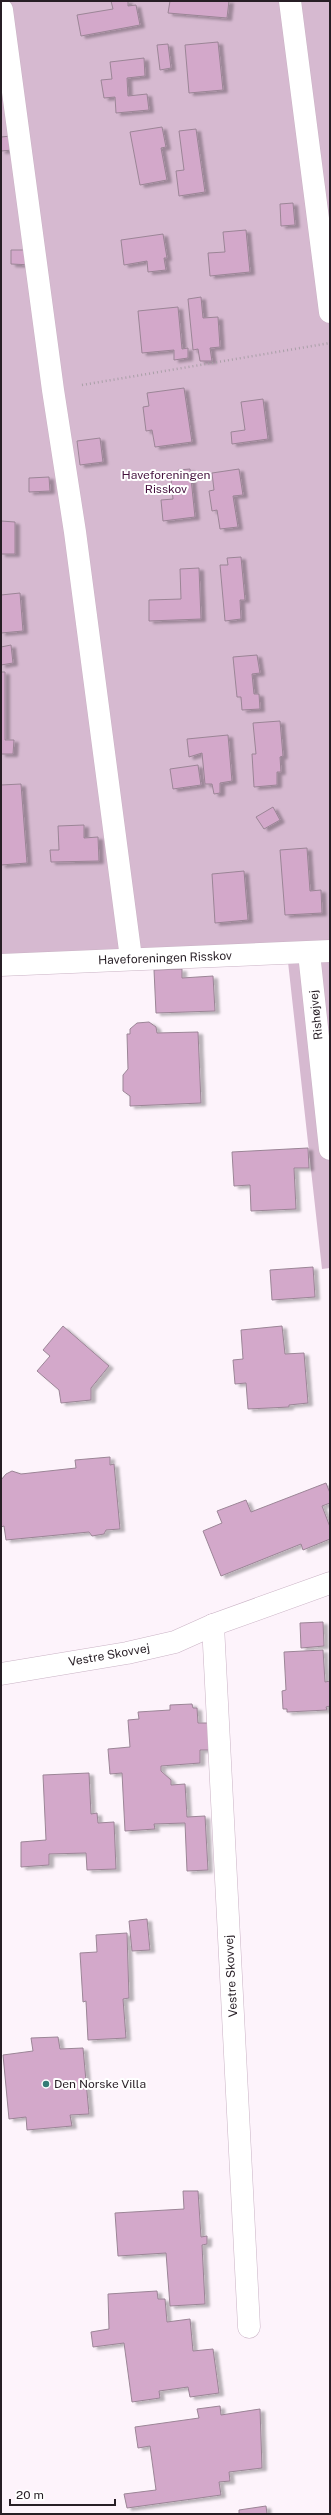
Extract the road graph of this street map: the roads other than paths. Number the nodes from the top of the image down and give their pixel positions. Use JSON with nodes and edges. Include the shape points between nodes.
{"nodes":[{"id":1,"x":290,"y":1,"type":"edge"},
{"id":2,"x":2,"y":8,"type":"edge"},
{"id":3,"x":330,"y":312,"type":"edge"},
{"id":4,"x":319,"y":952,"type":"edge"},
{"id":5,"x":131,"y":958,"type":"junction"},
{"id":6,"x":1,"y":965,"type":"edge"},
{"id":7,"x":330,"y":1149,"type":"edge"},
{"id":8,"x":330,"y":1583,"type":"edge"},
{"id":9,"x":213,"y":1625,"type":"junction"},
{"id":10,"x":1,"y":1674,"type":"edge"},
{"id":11,"x":249,"y":2327,"type":"dead end"}],
"edges":[{"from":1,"to":3,"type":"street"},
{"from":2,"to":5,"type":"street"},
{"from":4,"to":5,"type":"street","name":"Haveforeningen Risskov"},
{"from":4,"to":7,"type":"street","name":"Rishøjvej"},
{"from":5,"to":6,"type":"street","name":"Haveforeningen Risskov"},
{"from":8,"to":9,"type":"street","name":"Vestre Skovvej"},
{"from":9,"to":10,"type":"street","name":"Vestre Skovvej","via":[[175,1642],[127,1653]]},
{"from":9,"to":11,"type":"street","name":"Vestre Skovvej"}]}
